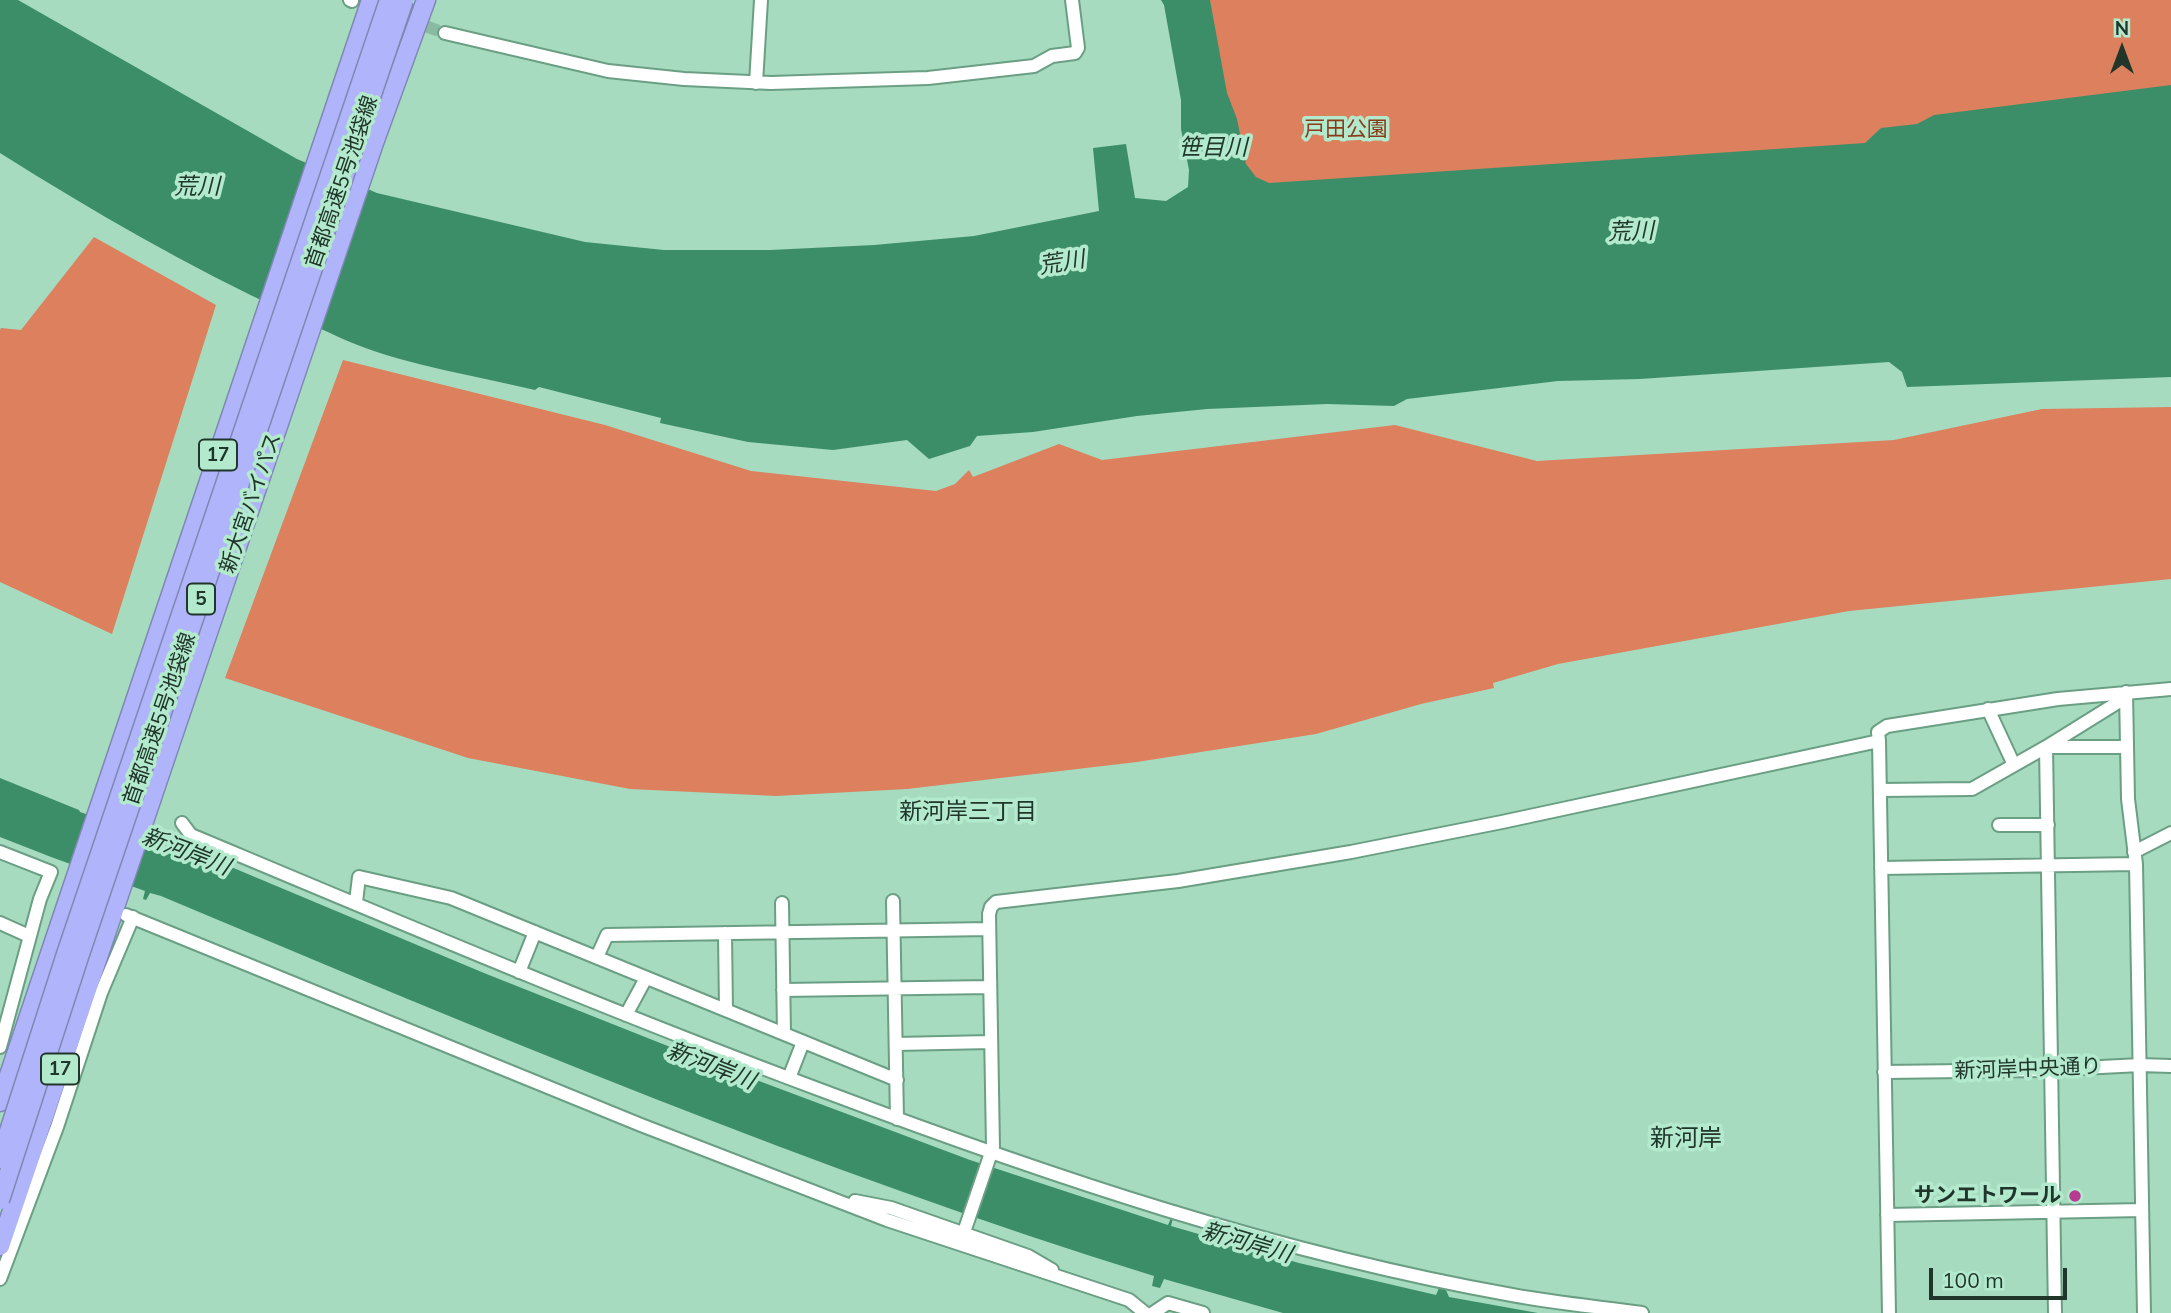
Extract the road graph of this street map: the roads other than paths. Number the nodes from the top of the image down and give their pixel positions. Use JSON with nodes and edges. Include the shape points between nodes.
{"nodes":[{"id":1,"x":426,"y":0,"type":"edge"},
{"id":2,"x":761,"y":0,"type":"edge"},
{"id":3,"x":1072,"y":0,"type":"edge"},
{"id":4,"x":392,"y":2,"type":"edge"},
{"id":5,"x":445,"y":33,"type":"tunnel mouth"},
{"id":6,"x":756,"y":83,"type":"junction"},
{"id":7,"x":2171,"y":689,"type":"edge"},
{"id":8,"x":2126,"y":692,"type":"junction"},
{"id":9,"x":1988,"y":709,"type":"junction"},
{"id":10,"x":1879,"y":741,"type":"junction"},
{"id":11,"x":2046,"y":747,"type":"junction"},
{"id":12,"x":2127,"y":747,"type":"junction"},
{"id":13,"x":2014,"y":765,"type":"junction"},
{"id":14,"x":1880,"y":790,"type":"junction"},
{"id":15,"x":182,"y":823,"type":"dead end"},
{"id":16,"x":1999,"y":825,"type":"dead end"},
{"id":17,"x":2048,"y":825,"type":"junction"},
{"id":18,"x":2171,"y":833,"type":"edge"},
{"id":19,"x":0,"y":852,"type":"edge"},
{"id":20,"x":2135,"y":858,"type":"junction"},
{"id":21,"x":2049,"y":865,"type":"junction"},
{"id":22,"x":1881,"y":868,"type":"junction"},
{"id":23,"x":893,"y":901,"type":"dead end"},
{"id":24,"x":356,"y":902,"type":"junction"},
{"id":25,"x":782,"y":903,"type":"dead end"},
{"id":26,"x":125,"y":911,"type":"junction"},
{"id":27,"x":0,"y":923,"type":"edge"},
{"id":28,"x":989,"y":929,"type":"junction"},
{"id":29,"x":894,"y":930,"type":"junction"},
{"id":30,"x":535,"y":932,"type":"junction"},
{"id":31,"x":782,"y":932,"type":"junction"},
{"id":32,"x":725,"y":933,"type":"junction"},
{"id":33,"x":29,"y":936,"type":"junction"},
{"id":34,"x":597,"y":957,"type":"junction"},
{"id":35,"x":519,"y":972,"type":"junction"},
{"id":36,"x":646,"y":978,"type":"junction"},
{"id":37,"x":990,"y":987,"type":"junction"},
{"id":38,"x":894,"y":988,"type":"junction"},
{"id":39,"x":783,"y":990,"type":"junction"},
{"id":40,"x":726,"y":1010,"type":"junction"},
{"id":41,"x":626,"y":1015,"type":"junction"},
{"id":42,"x":7,"y":1017,"type":"edge"},
{"id":43,"x":783,"y":1034,"type":"junction"},
{"id":44,"x":803,"y":1042,"type":"junction"},
{"id":45,"x":991,"y":1042,"type":"junction"},
{"id":46,"x":896,"y":1044,"type":"junction"},
{"id":47,"x":0,"y":1047,"type":"edge"},
{"id":48,"x":2140,"y":1065,"type":"junction"},
{"id":49,"x":2171,"y":1066,"type":"edge"},
{"id":50,"x":2052,"y":1069,"type":"junction"},
{"id":51,"x":1884,"y":1072,"type":"junction"},
{"id":52,"x":789,"y":1078,"type":"junction"},
{"id":53,"x":897,"y":1080,"type":"junction"},
{"id":54,"x":0,"y":1098,"type":"edge"},
{"id":55,"x":897,"y":1119,"type":"junction"},
{"id":56,"x":991,"y":1154,"type":"junction"},
{"id":57,"x":0,"y":1159,"type":"edge"},
{"id":58,"x":821,"y":1194,"type":"junction"},
{"id":59,"x":0,"y":1200,"type":"edge"},
{"id":60,"x":2142,"y":1210,"type":"junction"},
{"id":61,"x":2053,"y":1211,"type":"junction"},
{"id":62,"x":1888,"y":1215,"type":"junction"},
{"id":63,"x":964,"y":1232,"type":"junction"},
{"id":64,"x":0,"y":1246,"type":"edge"},
{"id":65,"x":0,"y":1279,"type":"edge"},
{"id":66,"x":1081,"y":1285,"type":"junction"},
{"id":67,"x":1146,"y":1313,"type":"edge"},
{"id":68,"x":1153,"y":1313,"type":"edge"},
{"id":69,"x":1203,"y":1313,"type":"edge"},
{"id":70,"x":1642,"y":1313,"type":"edge"},
{"id":71,"x":1888,"y":1313,"type":"edge"},
{"id":72,"x":2055,"y":1313,"type":"edge"},
{"id":73,"x":2144,"y":1313,"type":"edge"}],
"edges":[{"from":1,"to":26,"type":"highway","name":"新大宮バイパス","number":"17"},
{"from":2,"to":6,"type":"street"},
{"from":3,"to":6,"type":"street","via":[[1078,48],[1034,66],[928,78]]},
{"from":4,"to":54,"type":"highway","number":"17","via":[[360,36]]},
{"from":4,"to":57,"type":"highway","name":"首都高速5号池袋線","number":"5","bridge":true},
{"from":4,"to":59,"type":"highway","name":"首都高速5号池袋線","number":"5","bridge":true},
{"from":5,"to":6,"type":"street","via":[[608,71]]},
{"from":7,"to":8,"type":"street"},
{"from":8,"to":9,"type":"street"},
{"from":8,"to":11,"type":"street","via":[[2120,701]]},
{"from":8,"to":12,"type":"street"},
{"from":9,"to":10,"type":"street","via":[[1884,727],[1878,732]]},
{"from":9,"to":13,"type":"street"},
{"from":10,"to":14,"type":"street"},
{"from":10,"to":28,"type":"street","via":[[1351,852],[1178,881],[999,901],[990,909]]},
{"from":11,"to":12,"type":"street"},
{"from":11,"to":13,"type":"street"},
{"from":11,"to":17,"type":"street"},
{"from":12,"to":20,"type":"street"},
{"from":13,"to":14,"type":"street","via":[[1972,789]]},
{"from":14,"to":22,"type":"street"},
{"from":15,"to":24,"type":"street","via":[[191,835]]},
{"from":16,"to":17,"type":"street"},
{"from":17,"to":21,"type":"street"},
{"from":18,"to":20,"type":"street"},
{"from":19,"to":33,"type":"street","via":[[51,872],[51,889]]},
{"from":20,"to":21,"type":"street"},
{"from":20,"to":48,"type":"street"},
{"from":21,"to":22,"type":"street"},
{"from":21,"to":50,"type":"street"},
{"from":22,"to":51,"type":"street"},
{"from":23,"to":29,"type":"street"},
{"from":24,"to":30,"type":"street","via":[[359,877],[451,898]]},
{"from":24,"to":35,"type":"street"},
{"from":25,"to":31,"type":"street"},
{"from":26,"to":58,"type":"street","via":[[641,1125]]},
{"from":26,"to":64,"type":"highway","name":"新大宮バイパス","number":"17"},
{"from":26,"to":65,"type":"street","via":[[57,1127]]},
{"from":27,"to":33,"type":"street"},
{"from":28,"to":29,"type":"street"},
{"from":28,"to":37,"type":"street"},
{"from":29,"to":31,"type":"street"},
{"from":29,"to":38,"type":"street"},
{"from":30,"to":34,"type":"street"},
{"from":30,"to":35,"type":"street"},
{"from":31,"to":32,"type":"street"},
{"from":31,"to":39,"type":"street"},
{"from":32,"to":34,"type":"street","via":[[607,934]]},
{"from":32,"to":40,"type":"street"},
{"from":33,"to":42,"type":"street"},
{"from":34,"to":36,"type":"street"},
{"from":35,"to":41,"type":"street"},
{"from":36,"to":40,"type":"street"},
{"from":36,"to":41,"type":"street"},
{"from":37,"to":38,"type":"street"},
{"from":37,"to":45,"type":"street"},
{"from":38,"to":39,"type":"street"},
{"from":38,"to":46,"type":"street"},
{"from":39,"to":43,"type":"street"},
{"from":40,"to":43,"type":"street"},
{"from":41,"to":52,"type":"street"},
{"from":42,"to":47,"type":"street"},
{"from":43,"to":44,"type":"street"},
{"from":44,"to":52,"type":"street"},
{"from":44,"to":53,"type":"street"},
{"from":45,"to":46,"type":"street"},
{"from":45,"to":56,"type":"street"},
{"from":46,"to":53,"type":"street"},
{"from":48,"to":49,"type":"street","name":"新河岸中央通り"},
{"from":48,"to":50,"type":"street","name":"新河岸中央通り"},
{"from":48,"to":60,"type":"street"},
{"from":50,"to":51,"type":"street","name":"新河岸中央通り"},
{"from":50,"to":61,"type":"street"},
{"from":51,"to":62,"type":"street"},
{"from":52,"to":55,"type":"street"},
{"from":53,"to":55,"type":"street"},
{"from":55,"to":56,"type":"street"},
{"from":56,"to":63,"type":"street"},
{"from":56,"to":70,"type":"street","via":[[1151,1206],[1323,1254],[1513,1295]]},
{"from":58,"to":63,"type":"street"},
{"from":58,"to":66,"type":"street"},
{"from":60,"to":61,"type":"street"},
{"from":60,"to":73,"type":"street"},
{"from":61,"to":62,"type":"street"},
{"from":61,"to":72,"type":"street"},
{"from":62,"to":71,"type":"street"},
{"from":63,"to":66,"type":"street","via":[[1028,1256]]},
{"from":66,"to":67,"type":"street","via":[[1129,1300]]},
{"from":68,"to":69,"type":"street","via":[[1168,1303]]}]}
